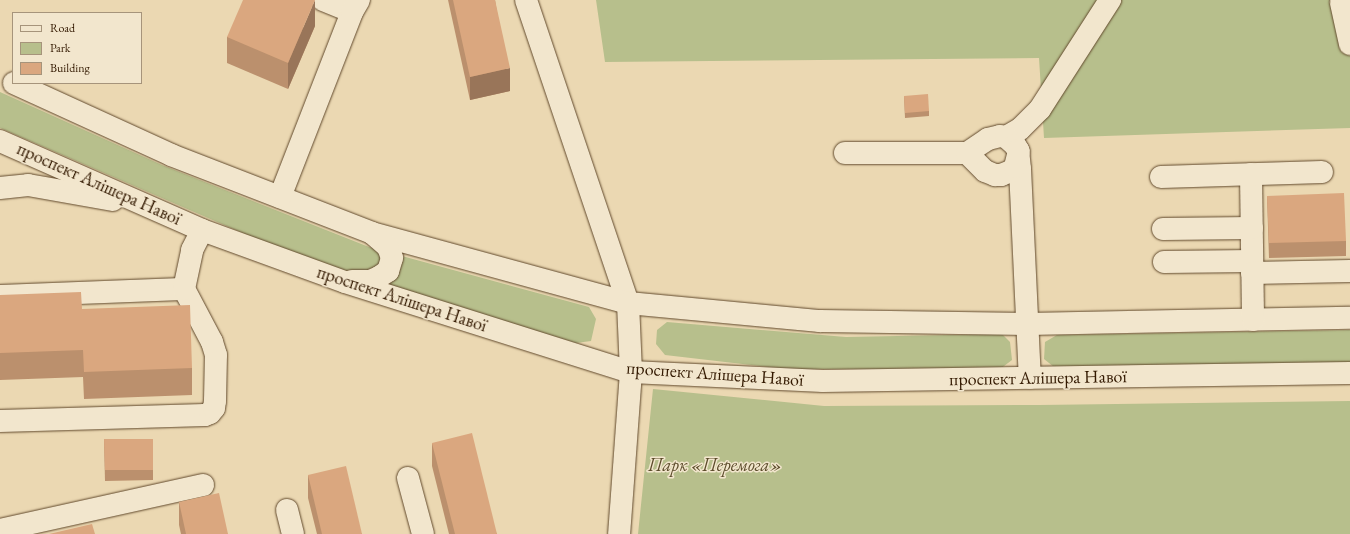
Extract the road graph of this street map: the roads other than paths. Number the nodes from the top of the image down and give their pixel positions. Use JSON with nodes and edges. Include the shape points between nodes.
{"nodes":[{"id":1,"x":323,"y":0,"type":"edge"},
{"id":2,"x":526,"y":0,"type":"edge"},
{"id":3,"x":1110,"y":0,"type":"edge"},
{"id":4,"x":1341,"y":2,"type":"dead end"},
{"id":5,"x":356,"y":6,"type":"edge"},
{"id":6,"x":1350,"y":44,"type":"edge"},
{"id":7,"x":0,"y":77,"type":"edge"},
{"id":8,"x":12,"y":83,"type":"edge"},
{"id":9,"x":15,"y":84,"type":"edge"},
{"id":10,"x":1013,"y":133,"type":"junction"},
{"id":11,"x":0,"y":141,"type":"edge"},
{"id":12,"x":845,"y":153,"type":"dead end"},
{"id":13,"x":977,"y":154,"type":"junction"},
{"id":14,"x":1017,"y":170,"type":"junction"},
{"id":15,"x":1322,"y":172,"type":"dead end"},
{"id":16,"x":1251,"y":174,"type":"junction"},
{"id":17,"x":1161,"y":177,"type":"dead end"},
{"id":18,"x":0,"y":188,"type":"edge"},
{"id":19,"x":280,"y":197,"type":"junction"},
{"id":20,"x":148,"y":206,"type":"junction"},
{"id":21,"x":1252,"y":228,"type":"junction"},
{"id":22,"x":1163,"y":229,"type":"dead end"},
{"id":23,"x":202,"y":230,"type":"junction"},
{"id":24,"x":372,"y":233,"type":"junction"},
{"id":25,"x":1164,"y":262,"type":"dead end"},
{"id":26,"x":1252,"y":267,"type":"junction"},
{"id":27,"x":1350,"y":271,"type":"edge"},
{"id":28,"x":345,"y":282,"type":"junction"},
{"id":29,"x":184,"y":289,"type":"junction"},
{"id":30,"x":0,"y":296,"type":"edge"},
{"id":31,"x":628,"y":304,"type":"junction"},
{"id":32,"x":1350,"y":318,"type":"edge"},
{"id":33,"x":1253,"y":320,"type":"junction"},
{"id":34,"x":1028,"y":324,"type":"junction"},
{"id":35,"x":631,"y":372,"type":"junction"},
{"id":36,"x":1350,"y":372,"type":"edge"},
{"id":37,"x":1030,"y":378,"type":"junction"},
{"id":38,"x":0,"y":422,"type":"edge"},
{"id":39,"x":408,"y":478,"type":"dead end"},
{"id":40,"x":203,"y":485,"type":"dead end"},
{"id":41,"x":287,"y":510,"type":"dead end"},
{"id":42,"x":0,"y":530,"type":"edge"},
{"id":43,"x":293,"y":534,"type":"edge"},
{"id":44,"x":423,"y":534,"type":"edge"},
{"id":45,"x":619,"y":534,"type":"edge"}],
"edges":[{"from":1,"to":5,"type":"street"},
{"from":2,"to":31,"type":"street"},
{"from":3,"to":10,"type":"street","via":[[1042,107]]},
{"from":4,"to":6,"type":"street"},
{"from":5,"to":19,"type":"street"},
{"from":7,"to":8,"type":"street"},
{"from":9,"to":19,"type":"street","via":[[171,155]]},
{"from":10,"to":13,"type":"street","via":[[994,136]]},
{"from":10,"to":14,"type":"street"},
{"from":11,"to":20,"type":"street","name":"проспект Алішера Навої"},
{"from":12,"to":13,"type":"street"},
{"from":13,"to":14,"type":"street","via":[[985,171],[995,175]]},
{"from":14,"to":34,"type":"street"},
{"from":15,"to":16,"type":"street"},
{"from":16,"to":17,"type":"street"},
{"from":16,"to":21,"type":"street"},
{"from":18,"to":20,"type":"street","via":[[28,185]]},
{"from":19,"to":24,"type":"street"},
{"from":20,"to":23,"type":"street","name":"проспект Алішера Навої"},
{"from":21,"to":22,"type":"street"},
{"from":21,"to":26,"type":"street"},
{"from":23,"to":28,"type":"street","name":"проспект Алішера Навої"},
{"from":23,"to":29,"type":"street","via":[[192,250]]},
{"from":24,"to":28,"type":"street","via":[[388,247],[392,258],[388,270],[370,281]]},
{"from":24,"to":31,"type":"street"},
{"from":25,"to":26,"type":"street"},
{"from":26,"to":27,"type":"street"},
{"from":26,"to":33,"type":"street"},
{"from":28,"to":35,"type":"street","name":"проспект Алішера Навої"},
{"from":29,"to":30,"type":"street"},
{"from":29,"to":38,"type":"street","via":[[210,338],[216,355],[215,401],[210,413]]},
{"from":31,"to":34,"type":"street","via":[[820,321]]},
{"from":31,"to":35,"type":"street"},
{"from":32,"to":33,"type":"street"},
{"from":33,"to":34,"type":"street"},
{"from":34,"to":37,"type":"street"},
{"from":35,"to":37,"type":"street","name":"проспект Алішера Навої","via":[[823,382]]},
{"from":35,"to":45,"type":"street"},
{"from":36,"to":37,"type":"street","name":"проспект Алішера Навої"},
{"from":39,"to":44,"type":"street"},
{"from":40,"to":42,"type":"street"},
{"from":41,"to":43,"type":"street"}]}
